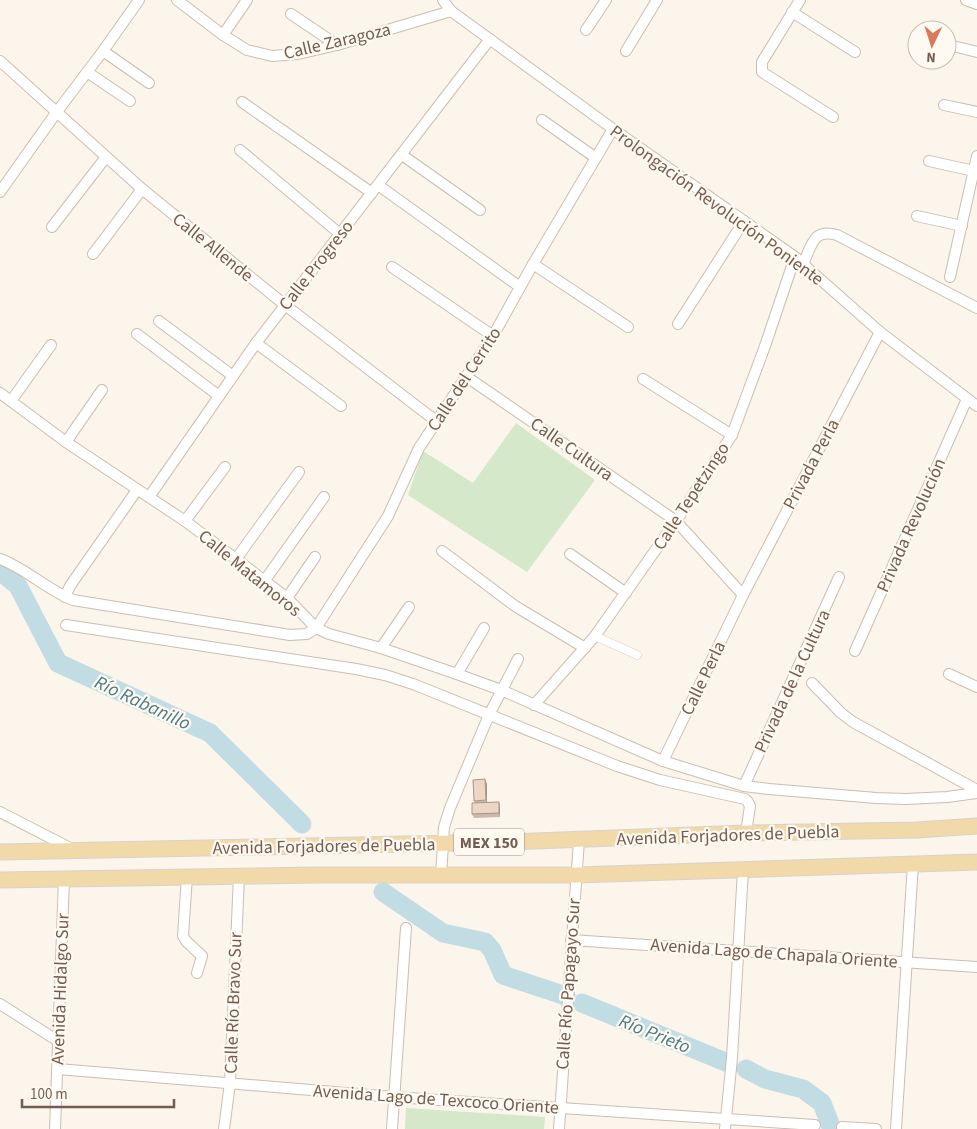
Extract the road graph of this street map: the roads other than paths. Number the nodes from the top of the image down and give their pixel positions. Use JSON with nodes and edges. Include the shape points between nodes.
{"nodes":[{"id":1,"x":140,"y":0,"type":"edge"},
{"id":2,"x":177,"y":0,"type":"edge"},
{"id":3,"x":247,"y":0,"type":"edge"},
{"id":4,"x":443,"y":0,"type":"edge"},
{"id":5,"x":606,"y":0,"type":"edge"},
{"id":6,"x":657,"y":0,"type":"edge"},
{"id":7,"x":800,"y":0,"type":"edge"},
{"id":8,"x":966,"y":0,"type":"edge"},
{"id":9,"x":977,"y":4,"type":"edge"},
{"id":10,"x":451,"y":11,"type":"junction"},
{"id":11,"x":792,"y":12,"type":"junction"},
{"id":12,"x":292,"y":14,"type":"dead end"},
{"id":13,"x":586,"y":30,"type":"dead end"},
{"id":14,"x":222,"y":35,"type":"junction"},
{"id":15,"x":490,"y":39,"type":"junction"},
{"id":16,"x":337,"y":45,"type":"junction"},
{"id":17,"x":957,"y":47,"type":"dead end"},
{"id":18,"x":103,"y":51,"type":"junction"},
{"id":19,"x":626,"y":51,"type":"dead end"},
{"id":20,"x":855,"y":52,"type":"dead end"},
{"id":21,"x":977,"y":52,"type":"edge"},
{"id":22,"x":0,"y":61,"type":"edge"},
{"id":23,"x":87,"y":72,"type":"junction"},
{"id":24,"x":149,"y":83,"type":"dead end"},
{"id":25,"x":130,"y":101,"type":"dead end"},
{"id":26,"x":242,"y":102,"type":"dead end"},
{"id":27,"x":944,"y":105,"type":"dead end"},
{"id":28,"x":56,"y":112,"type":"junction"},
{"id":29,"x":977,"y":112,"type":"edge"},
{"id":30,"x":833,"y":116,"type":"dead end"},
{"id":31,"x":542,"y":120,"type":"dead end"},
{"id":32,"x":613,"y":129,"type":"junction"},
{"id":33,"x":240,"y":150,"type":"dead end"},
{"id":34,"x":402,"y":155,"type":"junction"},
{"id":35,"x":977,"y":156,"type":"edge"},
{"id":36,"x":106,"y":158,"type":"junction"},
{"id":37,"x":596,"y":158,"type":"junction"},
{"id":38,"x":929,"y":161,"type":"dead end"},
{"id":39,"x":974,"y":171,"type":"junction"},
{"id":40,"x":142,"y":189,"type":"junction"},
{"id":41,"x":375,"y":189,"type":"junction"},
{"id":42,"x":0,"y":192,"type":"edge"},
{"id":43,"x":480,"y":210,"type":"dead end"},
{"id":44,"x":917,"y":216,"type":"dead end"},
{"id":45,"x":744,"y":221,"type":"junction"},
{"id":46,"x":962,"y":226,"type":"junction"},
{"id":47,"x":52,"y":227,"type":"dead end"},
{"id":48,"x":340,"y":234,"type":"junction"},
{"id":49,"x":93,"y":254,"type":"dead end"},
{"id":50,"x":799,"y":260,"type":"junction"},
{"id":51,"x":533,"y":264,"type":"junction"},
{"id":52,"x":392,"y":267,"type":"dead end"},
{"id":53,"x":950,"y":277,"type":"dead end"},
{"id":54,"x":520,"y":287,"type":"junction"},
{"id":55,"x":285,"y":305,"type":"junction"},
{"id":56,"x":977,"y":308,"type":"edge"},
{"id":57,"x":158,"y":321,"type":"dead end"},
{"id":58,"x":678,"y":324,"type":"dead end"},
{"id":59,"x":628,"y":327,"type":"dead end"},
{"id":60,"x":880,"y":332,"type":"junction"},
{"id":61,"x":137,"y":334,"type":"dead end"},
{"id":62,"x":493,"y":336,"type":"junction"},
{"id":63,"x":256,"y":343,"type":"junction"},
{"id":64,"x":51,"y":345,"type":"dead end"},
{"id":65,"x":233,"y":376,"type":"junction"},
{"id":66,"x":467,"y":377,"type":"junction"},
{"id":67,"x":643,"y":379,"type":"dead end"},
{"id":68,"x":102,"y":390,"type":"dead end"},
{"id":69,"x":0,"y":393,"type":"edge"},
{"id":70,"x":219,"y":396,"type":"junction"},
{"id":71,"x":967,"y":399,"type":"junction"},
{"id":72,"x":11,"y":400,"type":"junction"},
{"id":73,"x":341,"y":406,"type":"dead end"},
{"id":74,"x":977,"y":406,"type":"edge"},
{"id":75,"x":436,"y":421,"type":"junction"},
{"id":76,"x":732,"y":435,"type":"junction"},
{"id":77,"x":66,"y":442,"type":"junction"},
{"id":78,"x":225,"y":467,"type":"dead end"},
{"id":79,"x":299,"y":472,"type":"dead end"},
{"id":80,"x":137,"y":490,"type":"junction"},
{"id":81,"x":324,"y":496,"type":"dead end"},
{"id":82,"x":149,"y":497,"type":"junction"},
{"id":83,"x":185,"y":521,"type":"junction"},
{"id":84,"x":676,"y":521,"type":"junction"},
{"id":85,"x":442,"y":551,"type":"dead end"},
{"id":86,"x":570,"y":554,"type":"dead end"},
{"id":87,"x":315,"y":557,"type":"dead end"},
{"id":88,"x":0,"y":559,"type":"edge"},
{"id":89,"x":236,"y":559,"type":"junction"},
{"id":90,"x":839,"y":577,"type":"dead end"},
{"id":91,"x":265,"y":580,"type":"junction"},
{"id":92,"x":626,"y":593,"type":"junction"},
{"id":93,"x":743,"y":595,"type":"junction"},
{"id":94,"x":65,"y":597,"type":"junction"},
{"id":95,"x":287,"y":598,"type":"junction"},
{"id":96,"x":409,"y":607,"type":"dead end"},
{"id":97,"x":66,"y":625,"type":"dead end"},
{"id":98,"x":316,"y":628,"type":"junction"},
{"id":99,"x":484,"y":628,"type":"dead end"},
{"id":100,"x":595,"y":636,"type":"junction"},
{"id":101,"x":382,"y":648,"type":"junction"},
{"id":102,"x":585,"y":648,"type":"junction"},
{"id":103,"x":855,"y":651,"type":"dead end"},
{"id":104,"x":637,"y":655,"type":"dead end"},
{"id":105,"x":518,"y":658,"type":"dead end"},
{"id":106,"x":457,"y":674,"type":"junction"},
{"id":107,"x":949,"y":674,"type":"dead end"},
{"id":108,"x":812,"y":683,"type":"dead end"},
{"id":109,"x":977,"y":687,"type":"edge"},
{"id":110,"x":501,"y":690,"type":"junction"},
{"id":111,"x":534,"y":705,"type":"junction"},
{"id":112,"x":489,"y":715,"type":"junction"},
{"id":113,"x":663,"y":761,"type":"junction"},
{"id":114,"x":744,"y":786,"type":"junction"},
{"id":115,"x":977,"y":791,"type":"edge"},
{"id":116,"x":0,"y":812,"type":"edge"},
{"id":117,"x":977,"y":826,"type":"edge"},
{"id":118,"x":746,"y":833,"type":"junction"},
{"id":119,"x":578,"y":840,"type":"junction"},
{"id":120,"x":443,"y":843,"type":"junction"},
{"id":121,"x":75,"y":850,"type":"junction"},
{"id":122,"x":0,"y":852,"type":"edge"},
{"id":123,"x":977,"y":862,"type":"edge"},
{"id":124,"x":913,"y":864,"type":"junction"},
{"id":125,"x":743,"y":870,"type":"junction"},
{"id":126,"x":576,"y":875,"type":"junction"},
{"id":127,"x":187,"y":876,"type":"junction"},
{"id":128,"x":239,"y":876,"type":"junction"},
{"id":129,"x":441,"y":876,"type":"junction"},
{"id":130,"x":64,"y":878,"type":"junction"},
{"id":131,"x":0,"y":880,"type":"edge"},
{"id":132,"x":406,"y":928,"type":"dead end"},
{"id":133,"x":571,"y":940,"type":"junction"},
{"id":134,"x":738,"y":950,"type":"junction"},
{"id":135,"x":907,"y":963,"type":"junction"},
{"id":136,"x":977,"y":967,"type":"edge"},
{"id":137,"x":197,"y":973,"type":"dead end"},
{"id":138,"x":0,"y":1004,"type":"edge"},
{"id":139,"x":58,"y":1041,"type":"junction"},
{"id":140,"x":58,"y":1069,"type":"junction"},
{"id":141,"x":230,"y":1083,"type":"junction"},
{"id":142,"x":394,"y":1097,"type":"junction"},
{"id":143,"x":560,"y":1107,"type":"junction"},
{"id":144,"x":726,"y":1124,"type":"edge"},
{"id":145,"x":815,"y":1125,"type":"dead end"},
{"id":146,"x":842,"y":1127,"type":"dead end"},
{"id":147,"x":55,"y":1129,"type":"edge"},
{"id":148,"x":224,"y":1129,"type":"edge"},
{"id":149,"x":392,"y":1129,"type":"edge"},
{"id":150,"x":558,"y":1129,"type":"edge"},
{"id":151,"x":876,"y":1129,"type":"edge"},
{"id":152,"x":896,"y":1129,"type":"edge"}],
"edges":[{"from":1,"to":18,"type":"street"},
{"from":2,"to":14,"type":"street","name":"Calle Zaragoza"},
{"from":3,"to":14,"type":"street"},
{"from":4,"to":10,"type":"street","name":"Prolongación Revolución Poniente"},
{"from":5,"to":13,"type":"street"},
{"from":6,"to":19,"type":"street"},
{"from":7,"to":11,"type":"street"},
{"from":8,"to":9,"type":"street"},
{"from":10,"to":15,"type":"street","name":"Prolongación Revolución Poniente"},
{"from":10,"to":16,"type":"street","name":"Calle Zaragoza"},
{"from":11,"to":20,"type":"street"},
{"from":11,"to":30,"type":"street","via":[[762,62],[762,72]]},
{"from":12,"to":16,"type":"street"},
{"from":14,"to":16,"type":"street","name":"Calle Zaragoza","via":[[248,50],[272,56]]},
{"from":15,"to":32,"type":"street","name":"Prolongación Revolución Poniente"},
{"from":15,"to":34,"type":"street","name":"Calle Progreso"},
{"from":17,"to":21,"type":"street"},
{"from":18,"to":23,"type":"street"},
{"from":18,"to":24,"type":"street"},
{"from":22,"to":28,"type":"street","name":"Calle Allende"},
{"from":23,"to":25,"type":"street"},
{"from":23,"to":28,"type":"street"},
{"from":26,"to":41,"type":"street"},
{"from":27,"to":29,"type":"street"},
{"from":28,"to":36,"type":"street","name":"Calle Allende"},
{"from":28,"to":42,"type":"street"},
{"from":31,"to":37,"type":"street"},
{"from":32,"to":37,"type":"street","name":"Calle del Cerrito"},
{"from":32,"to":45,"type":"street","name":"Prolongación Revolución Poniente"},
{"from":33,"to":48,"type":"street"},
{"from":34,"to":41,"type":"street","name":"Calle Progreso"},
{"from":34,"to":43,"type":"street"},
{"from":35,"to":39,"type":"street"},
{"from":36,"to":40,"type":"street","name":"Calle Allende"},
{"from":36,"to":47,"type":"street"},
{"from":37,"to":51,"type":"street","name":"Calle del Cerrito"},
{"from":38,"to":39,"type":"street"},
{"from":39,"to":46,"type":"street"},
{"from":40,"to":49,"type":"street"},
{"from":40,"to":55,"type":"street","name":"Calle Allende"},
{"from":41,"to":48,"type":"street","name":"Calle Progreso"},
{"from":41,"to":54,"type":"street"},
{"from":44,"to":46,"type":"street"},
{"from":45,"to":50,"type":"street","name":"Prolongación Revolución Poniente"},
{"from":45,"to":58,"type":"street"},
{"from":46,"to":53,"type":"street"},
{"from":48,"to":55,"type":"street","name":"Calle Progreso"},
{"from":50,"to":56,"type":"street","name":"Calle Tepetzingo","via":[[822,232],[837,235]]},
{"from":50,"to":60,"type":"street","name":"Prolongación Revolución Poniente"},
{"from":50,"to":76,"type":"street","name":"Calle Tepetzingo"},
{"from":51,"to":54,"type":"street","name":"Calle del Cerrito"},
{"from":51,"to":59,"type":"street"},
{"from":52,"to":62,"type":"street"},
{"from":54,"to":62,"type":"street","name":"Calle del Cerrito"},
{"from":55,"to":63,"type":"street","name":"Calle Progreso"},
{"from":55,"to":75,"type":"street","name":"Calle Allende"},
{"from":57,"to":65,"type":"street"},
{"from":60,"to":71,"type":"street","name":"Prolongación Revolución Poniente"},
{"from":60,"to":93,"type":"street","name":"Privada Perla"},
{"from":61,"to":70,"type":"street"},
{"from":62,"to":66,"type":"street","name":"Calle del Cerrito"},
{"from":63,"to":65,"type":"street","name":"Calle Progreso"},
{"from":63,"to":73,"type":"street"},
{"from":64,"to":72,"type":"street"},
{"from":65,"to":70,"type":"street","name":"Calle Progreso"},
{"from":66,"to":75,"type":"street","name":"Calle del Cerrito"},
{"from":66,"to":84,"type":"street","name":"Calle Cultura"},
{"from":67,"to":76,"type":"street"},
{"from":68,"to":77,"type":"street"},
{"from":69,"to":72,"type":"street","name":"Calle Matamoros"},
{"from":70,"to":82,"type":"street","name":"Calle Progreso"},
{"from":71,"to":74,"type":"street","name":"Prolongación Revolución Poniente"},
{"from":71,"to":103,"type":"street","name":"Privada Revolución"},
{"from":72,"to":77,"type":"street","name":"Calle Matamoros"},
{"from":75,"to":98,"type":"street","name":"Calle del Cerrito","via":[[411,463],[388,516]]},
{"from":76,"to":84,"type":"street","name":"Calle Tepetzingo"},
{"from":77,"to":80,"type":"street","name":"Calle Matamoros"},
{"from":78,"to":83,"type":"street"},
{"from":79,"to":89,"type":"street"},
{"from":80,"to":82,"type":"street","name":"Calle Matamoros"},
{"from":80,"to":94,"type":"street"},
{"from":81,"to":91,"type":"street"},
{"from":82,"to":83,"type":"street","name":"Calle Matamoros"},
{"from":83,"to":89,"type":"street","name":"Calle Matamoros"},
{"from":84,"to":92,"type":"street","name":"Calle Tepetzingo"},
{"from":84,"to":93,"type":"street","name":"Calle Cultura"},
{"from":85,"to":102,"type":"street","via":[[515,606]]},
{"from":86,"to":92,"type":"street"},
{"from":87,"to":95,"type":"street"},
{"from":88,"to":94,"type":"street"},
{"from":89,"to":91,"type":"street","name":"Calle Matamoros"},
{"from":90,"to":114,"type":"street","name":"Privada de la Cultura"},
{"from":91,"to":95,"type":"street","name":"Calle Matamoros"},
{"from":92,"to":100,"type":"street","name":"Calle Tepetzingo"},
{"from":93,"to":113,"type":"street","name":"Calle Perla"},
{"from":94,"to":98,"type":"street","via":[[290,635],[307,634]]},
{"from":95,"to":98,"type":"street","name":"Calle Matamoros"},
{"from":96,"to":101,"type":"street"},
{"from":97,"to":112,"type":"street","via":[[385,675]]},
{"from":98,"to":101,"type":"street","name":"Calle Matamoros"},
{"from":99,"to":106,"type":"street"},
{"from":100,"to":102,"type":"street","name":"Calle Tepetzingo"},
{"from":100,"to":104,"type":"street"},
{"from":101,"to":106,"type":"street","name":"Calle Matamoros"},
{"from":102,"to":111,"type":"street","name":"Calle Tepetzingo"},
{"from":105,"to":110,"type":"street"},
{"from":106,"to":110,"type":"street","name":"Calle Matamoros"},
{"from":107,"to":109,"type":"street"},
{"from":108,"to":115,"type":"street","name":"Privada de la Cultura","via":[[853,722]]},
{"from":110,"to":111,"type":"street","name":"Calle Matamoros"},
{"from":110,"to":112,"type":"street"},
{"from":111,"to":113,"type":"street","name":"Calle Matamoros"},
{"from":112,"to":118,"type":"street","via":[[617,766],[660,780],[745,799],[750,806]]},
{"from":112,"to":120,"type":"street","via":[[448,814]]},
{"from":113,"to":114,"type":"street","name":"Calle Matamoros"},
{"from":114,"to":115,"type":"street","name":"Calle Matamoros","via":[[906,799],[947,797]]},
{"from":116,"to":121,"type":"street"},
{"from":117,"to":118,"type":"main road","name":"Avenida Forjadores de Puebla","number":"MEX 150"},
{"from":118,"to":119,"type":"main road","name":"Avenida Forjadores de Puebla","number":"MEX 150"},
{"from":119,"to":120,"type":"main road","name":"Avenida Forjadores de Puebla","number":"MEX 150"},
{"from":119,"to":126,"type":"street","name":"Calle Río Papagayo Sur"},
{"from":120,"to":121,"type":"main road","name":"Avenida Forjadores de Puebla","number":"MEX 150"},
{"from":120,"to":129,"type":"street"},
{"from":121,"to":122,"type":"main road","name":"Avenida Forjadores de Puebla","number":"MEX 150"},
{"from":123,"to":124,"type":"main road","name":"Avenida Forjadores de Puebla","number":"MEX 150"},
{"from":124,"to":125,"type":"main road","name":"Avenida Forjadores de Puebla","number":"MEX 150"},
{"from":124,"to":135,"type":"street"},
{"from":125,"to":126,"type":"main road","name":"Avenida Forjadores de Puebla","number":"MEX 150"},
{"from":125,"to":134,"type":"street"},
{"from":126,"to":129,"type":"main road","name":"Avenida Forjadores de Puebla","number":"MEX 150"},
{"from":126,"to":133,"type":"street","name":"Calle Río Papagayo Sur"},
{"from":127,"to":128,"type":"main road","name":"Avenida Forjadores de Puebla","number":"MEX 150"},
{"from":127,"to":130,"type":"main road","name":"Avenida Forjadores de Puebla","number":"MEX 150"},
{"from":127,"to":137,"type":"street","via":[[183,936],[202,956]]},
{"from":128,"to":129,"type":"main road","name":"Avenida Forjadores de Puebla","number":"MEX 150"},
{"from":128,"to":141,"type":"street","name":"Calle Río Bravo Sur"},
{"from":130,"to":131,"type":"main road","name":"Avenida Forjadores de Puebla","number":"MEX 150"},
{"from":130,"to":139,"type":"street","name":"Avenida Hidalgo Sur"},
{"from":132,"to":142,"type":"street"},
{"from":133,"to":134,"type":"street","name":"Avenida Lago de Chapala Oriente"},
{"from":133,"to":143,"type":"street","name":"Calle Río Papagayo Sur"},
{"from":134,"to":135,"type":"street","name":"Avenida Lago de Chapala Oriente"},
{"from":134,"to":144,"type":"street"},
{"from":135,"to":136,"type":"street","name":"Avenida Lago de Chapala Oriente"},
{"from":135,"to":152,"type":"street"},
{"from":138,"to":139,"type":"street"},
{"from":139,"to":140,"type":"street","name":"Avenida Hidalgo Sur"},
{"from":140,"to":141,"type":"street","name":"Avenida Lago de Texcoco Oriente"},
{"from":140,"to":147,"type":"street","name":"Avenida Hidalgo Sur"},
{"from":141,"to":142,"type":"street","name":"Avenida Lago de Texcoco Oriente"},
{"from":141,"to":148,"type":"street","name":"Calle Río Bravo Sur"},
{"from":142,"to":143,"type":"street","name":"Avenida Lago de Texcoco Oriente"},
{"from":142,"to":149,"type":"street"},
{"from":143,"to":144,"type":"street","name":"Avenida Lago de Texcoco Oriente"},
{"from":143,"to":150,"type":"street","name":"Calle Río Papagayo Sur"},
{"from":144,"to":145,"type":"street","name":"Avenida Lago de Texcoco Oriente"},
{"from":146,"to":151,"type":"street"}]}
